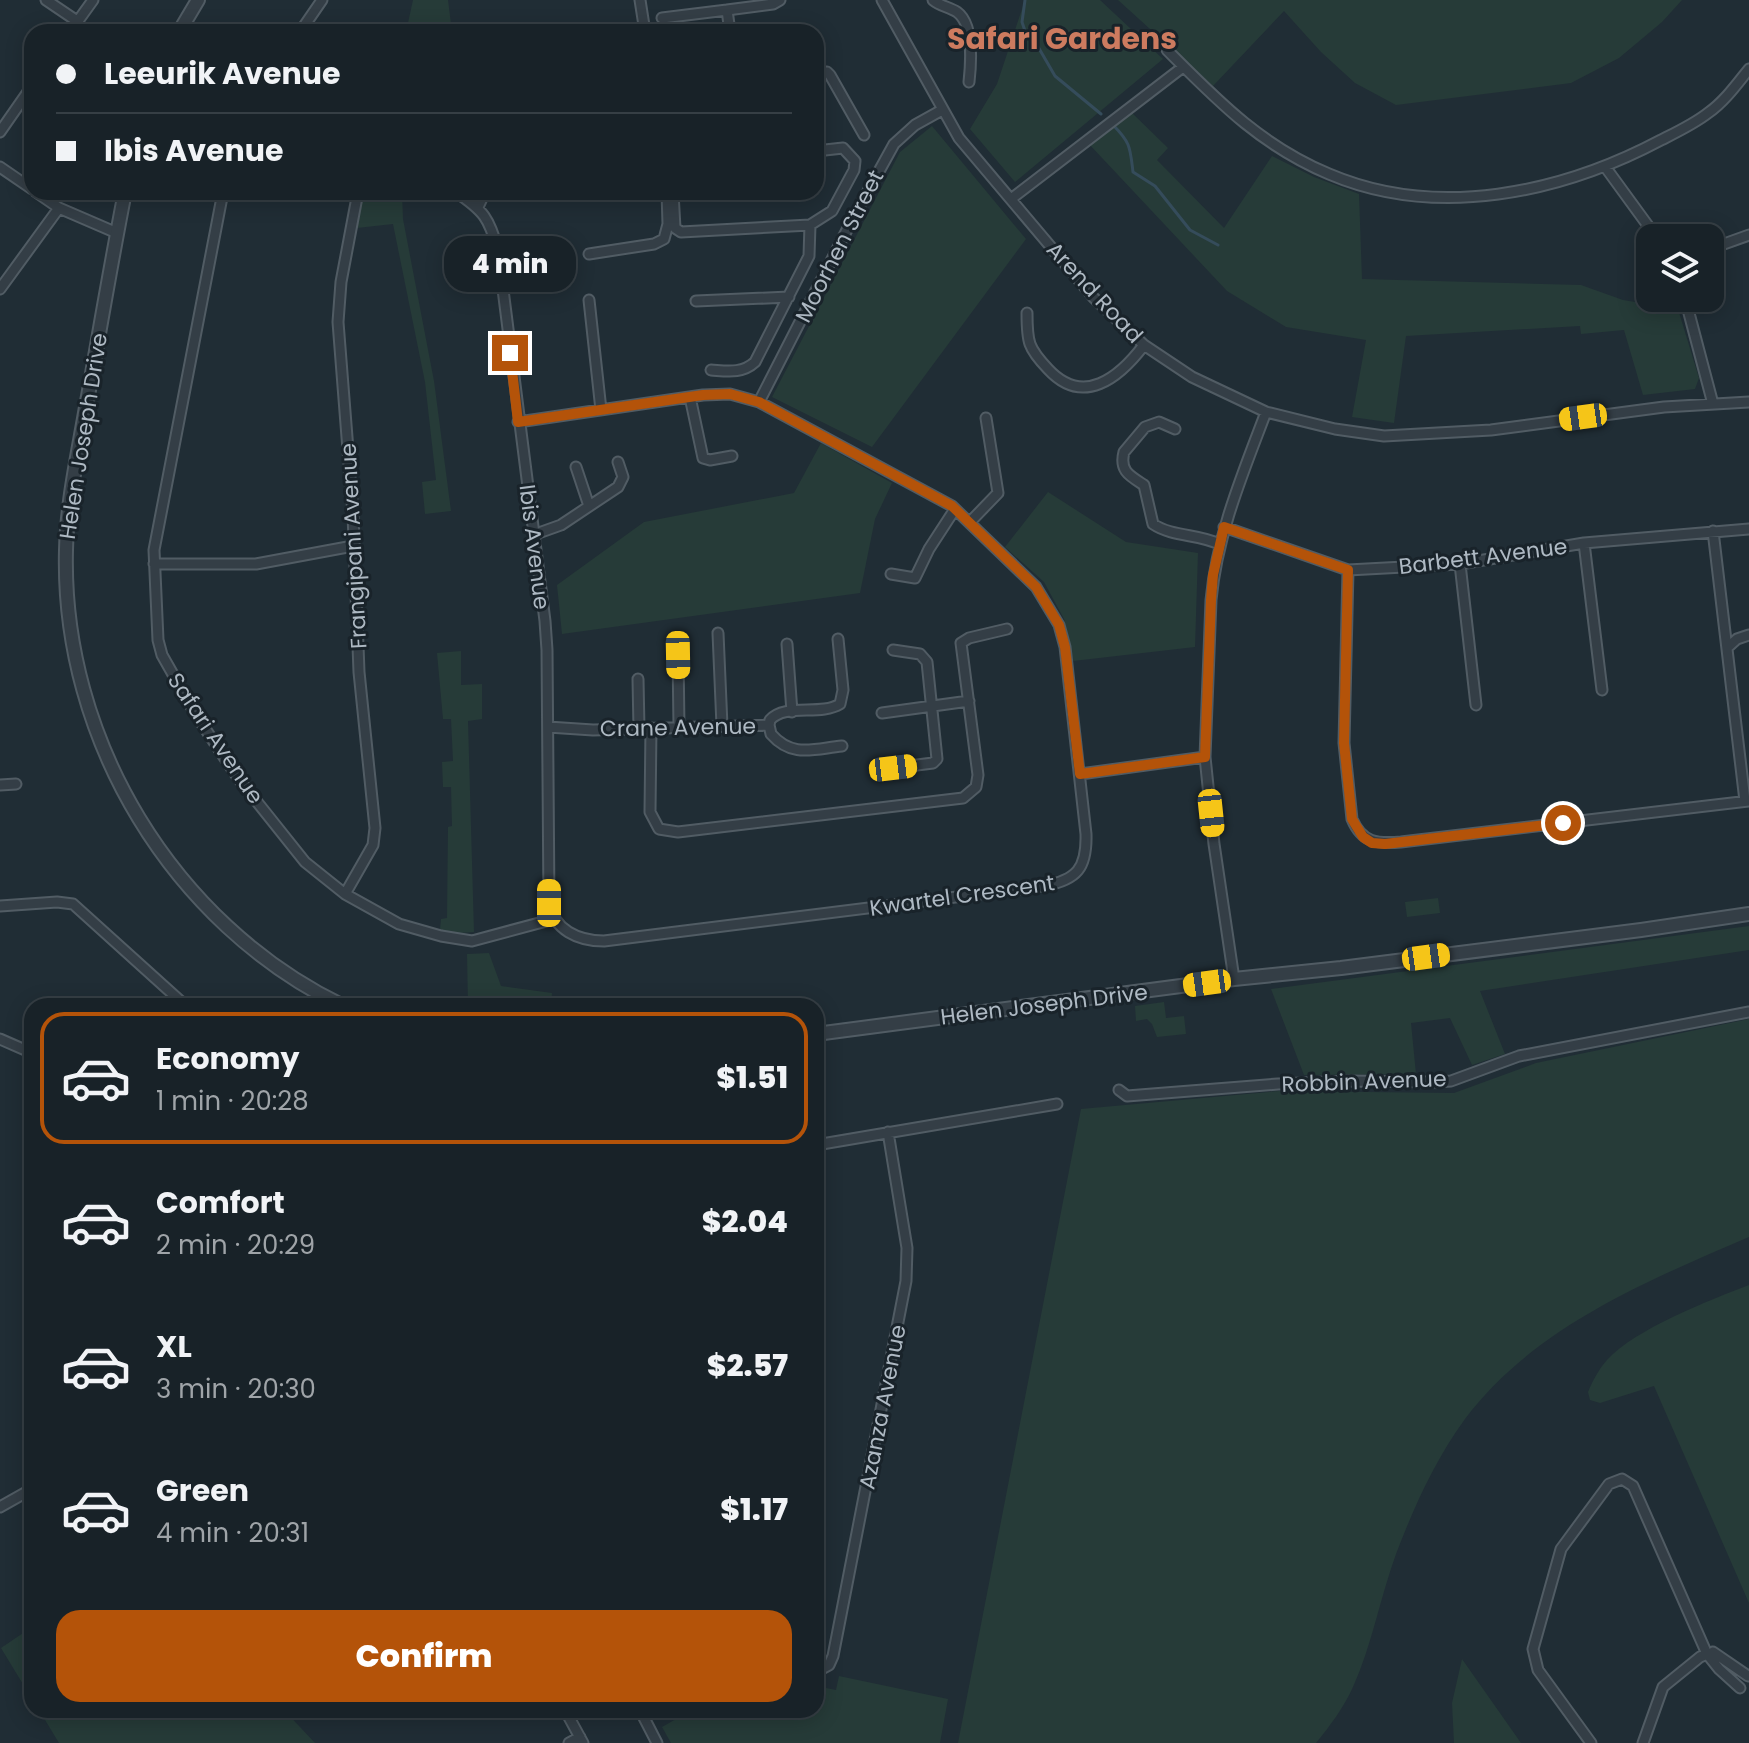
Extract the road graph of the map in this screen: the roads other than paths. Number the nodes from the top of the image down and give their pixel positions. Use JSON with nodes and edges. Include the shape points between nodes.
{"nodes":[{"id":1,"x":46,"y":0,"type":"edge"},
{"id":2,"x":93,"y":0,"type":"edge"},
{"id":3,"x":198,"y":0,"type":"edge"},
{"id":4,"x":322,"y":0,"type":"edge"},
{"id":5,"x":640,"y":0,"type":"edge"},
{"id":6,"x":780,"y":0,"type":"edge"},
{"id":7,"x":882,"y":0,"type":"edge"},
{"id":8,"x":933,"y":0,"type":"edge"},
{"id":9,"x":727,"y":10,"type":"junction"},
{"id":10,"x":662,"y":18,"type":"dead end"},
{"id":11,"x":77,"y":21,"type":"junction"},
{"id":12,"x":75,"y":24,"type":"edge"},
{"id":13,"x":184,"y":24,"type":"edge"},
{"id":14,"x":306,"y":24,"type":"edge"},
{"id":15,"x":644,"y":24,"type":"edge"},
{"id":16,"x":729,"y":24,"type":"edge"},
{"id":17,"x":1167,"y":50,"type":"dead end"},
{"id":18,"x":1183,"y":67,"type":"junction"},
{"id":19,"x":1749,"y":69,"type":"edge"},
{"id":20,"x":824,"y":72,"type":"edge"},
{"id":21,"x":969,"y":82,"type":"dead end"},
{"id":22,"x":24,"y":98,"type":"edge"},
{"id":23,"x":942,"y":110,"type":"junction"},
{"id":24,"x":0,"y":132,"type":"edge"},
{"id":25,"x":864,"y":135,"type":"dead end"},
{"id":26,"x":824,"y":150,"type":"edge"},
{"id":27,"x":0,"y":167,"type":"edge"},
{"id":28,"x":1606,"y":168,"type":"junction"},
{"id":29,"x":24,"y":184,"type":"edge"},
{"id":30,"x":1011,"y":199,"type":"junction"},
{"id":31,"x":47,"y":200,"type":"edge"},
{"id":32,"x":123,"y":200,"type":"edge"},
{"id":33,"x":222,"y":200,"type":"edge"},
{"id":34,"x":356,"y":200,"type":"edge"},
{"id":35,"x":468,"y":200,"type":"edge"},
{"id":36,"x":481,"y":200,"type":"edge"},
{"id":37,"x":667,"y":200,"type":"edge"},
{"id":38,"x":673,"y":200,"type":"edge"},
{"id":39,"x":478,"y":207,"type":"junction"},
{"id":40,"x":59,"y":208,"type":"junction"},
{"id":41,"x":832,"y":211,"type":"junction"},
{"id":42,"x":851,"y":222,"type":"junction"},
{"id":43,"x":1647,"y":224,"type":"edge"},
{"id":44,"x":810,"y":225,"type":"junction"},
{"id":45,"x":117,"y":233,"type":"junction"},
{"id":46,"x":1749,"y":235,"type":"edge"},
{"id":47,"x":1724,"y":244,"type":"edge"},
{"id":48,"x":589,"y":254,"type":"dead end"},
{"id":49,"x":0,"y":289,"type":"edge"},
{"id":50,"x":789,"y":297,"type":"junction"},
{"id":51,"x":589,"y":300,"type":"dead end"},
{"id":52,"x":696,"y":301,"type":"dead end"},
{"id":53,"x":1689,"y":312,"type":"edge"},
{"id":54,"x":1027,"y":313,"type":"dead end"},
{"id":55,"x":1144,"y":345,"type":"junction"},
{"id":56,"x":711,"y":370,"type":"dead end"},
{"id":57,"x":690,"y":397,"type":"junction"},
{"id":58,"x":759,"y":402,"type":"junction"},
{"id":59,"x":1749,"y":402,"type":"edge"},
{"id":60,"x":1713,"y":404,"type":"junction"},
{"id":61,"x":601,"y":410,"type":"junction"},
{"id":62,"x":1266,"y":412,"type":"junction"},
{"id":63,"x":986,"y":418,"type":"dead end"},
{"id":64,"x":518,"y":422,"type":"junction"},
{"id":65,"x":1175,"y":429,"type":"dead end"},
{"id":66,"x":732,"y":456,"type":"dead end"},
{"id":67,"x":618,"y":462,"type":"dead end"},
{"id":68,"x":576,"y":467,"type":"dead end"},
{"id":69,"x":589,"y":506,"type":"junction"},
{"id":70,"x":955,"y":509,"type":"junction"},
{"id":71,"x":970,"y":522,"type":"junction"},
{"id":72,"x":1224,"y":527,"type":"junction"},
{"id":73,"x":1749,"y":529,"type":"edge"},
{"id":74,"x":1713,"y":531,"type":"junction"},
{"id":75,"x":533,"y":535,"type":"junction"},
{"id":76,"x":1584,"y":543,"type":"junction"},
{"id":77,"x":1219,"y":544,"type":"junction"},
{"id":78,"x":353,"y":546,"type":"junction"},
{"id":79,"x":154,"y":564,"type":"junction"},
{"id":80,"x":1460,"y":564,"type":"junction"},
{"id":81,"x":1348,"y":570,"type":"junction"},
{"id":82,"x":891,"y":574,"type":"dead end"},
{"id":83,"x":1007,"y":629,"type":"dead end"},
{"id":84,"x":718,"y":633,"type":"dead end"},
{"id":85,"x":1749,"y":635,"type":"edge"},
{"id":86,"x":838,"y":639,"type":"dead end"},
{"id":87,"x":787,"y":644,"type":"dead end"},
{"id":88,"x":1727,"y":648,"type":"junction"},
{"id":89,"x":893,"y":650,"type":"dead end"},
{"id":90,"x":678,"y":655,"type":"dead end"},
{"id":91,"x":638,"y":679,"type":"dead end"},
{"id":92,"x":1602,"y":690,"type":"dead end"},
{"id":93,"x":969,"y":701,"type":"junction"},
{"id":94,"x":1476,"y":705,"type":"dead end"},
{"id":95,"x":932,"y":706,"type":"junction"},
{"id":96,"x":792,"y":712,"type":"junction"},
{"id":97,"x":882,"y":713,"type":"dead end"},
{"id":98,"x":769,"y":725,"type":"junction"},
{"id":99,"x":722,"y":726,"type":"junction"},
{"id":100,"x":548,"y":727,"type":"junction"},
{"id":101,"x":679,"y":727,"type":"junction"},
{"id":102,"x":651,"y":728,"type":"junction"},
{"id":103,"x":639,"y":729,"type":"junction"},
{"id":104,"x":842,"y":746,"type":"dead end"},
{"id":105,"x":1205,"y":757,"type":"junction"},
{"id":106,"x":893,"y":768,"type":"dead end"},
{"id":107,"x":1080,"y":774,"type":"junction"},
{"id":108,"x":16,"y":784,"type":"dead end"},
{"id":109,"x":0,"y":785,"type":"edge"},
{"id":110,"x":1747,"y":801,"type":"edge"},
{"id":111,"x":345,"y":894,"type":"junction"},
{"id":112,"x":0,"y":906,"type":"edge"},
{"id":113,"x":1749,"y":914,"type":"edge"},
{"id":114,"x":554,"y":919,"type":"junction"},
{"id":115,"x":1234,"y":979,"type":"junction"},
{"id":116,"x":177,"y":998,"type":"edge"},
{"id":117,"x":314,"y":998,"type":"edge"},
{"id":118,"x":1749,"y":1012,"type":"edge"},
{"id":119,"x":824,"y":1033,"type":"edge"},
{"id":120,"x":0,"y":1039,"type":"edge"},
{"id":121,"x":24,"y":1050,"type":"edge"},
{"id":122,"x":1119,"y":1090,"type":"dead end"},
{"id":123,"x":1057,"y":1104,"type":"dead end"},
{"id":124,"x":888,"y":1132,"type":"junction"},
{"id":125,"x":824,"y":1144,"type":"edge"},
{"id":126,"x":24,"y":1494,"type":"edge"},
{"id":127,"x":0,"y":1507,"type":"edge"},
{"id":128,"x":1710,"y":1651,"type":"junction"},
{"id":129,"x":824,"y":1668,"type":"edge"},
{"id":130,"x":1748,"y":1676,"type":"edge"},
{"id":131,"x":1745,"y":1691,"type":"edge"},
{"id":132,"x":569,"y":1718,"type":"edge"},
{"id":133,"x":644,"y":1718,"type":"edge"},
{"id":134,"x":581,"y":1740,"type":"edge"},
{"id":135,"x":569,"y":1743,"type":"edge"},
{"id":136,"x":657,"y":1743,"type":"edge"},
{"id":137,"x":1591,"y":1743,"type":"edge"},
{"id":138,"x":1643,"y":1743,"type":"edge"}],
"edges":[{"from":1,"to":11,"type":"street"},
{"from":2,"to":11,"type":"street"},
{"from":3,"to":13,"type":"street"},
{"from":4,"to":14,"type":"street"},
{"from":5,"to":15,"type":"street"},
{"from":6,"to":9,"type":"street"},
{"from":7,"to":23,"type":"street","name":"Arend Road"},
{"from":8,"to":21,"type":"street","via":[[965,23],[972,55]]},
{"from":9,"to":10,"type":"street"},
{"from":9,"to":16,"type":"street"},
{"from":11,"to":12,"type":"street"},
{"from":17,"to":18,"type":"street"},
{"from":18,"to":28,"type":"street","via":[[1258,136],[1331,175],[1370,187],[1448,198],[1538,188]]},
{"from":18,"to":30,"type":"street"},
{"from":19,"to":28,"type":"street","via":[[1710,112]]},
{"from":20,"to":25,"type":"street"},
{"from":22,"to":24,"type":"street"},
{"from":23,"to":30,"type":"street","name":"Arend Road"},
{"from":23,"to":42,"type":"street","name":"Moorhen Street","via":[[894,144]]},
{"from":26,"to":41,"type":"street","via":[[843,148],[855,161]]},
{"from":27,"to":29,"type":"street"},
{"from":28,"to":43,"type":"street"},
{"from":30,"to":55,"type":"street","name":"Arend Road","via":[[1094,298]]},
{"from":31,"to":40,"type":"street"},
{"from":32,"to":45,"type":"street","name":"Helen Joseph Drive"},
{"from":33,"to":79,"type":"street","name":"Safari Avenue"},
{"from":34,"to":78,"type":"street","name":"Frangipani Avenue","via":[[338,322]]},
{"from":35,"to":39,"type":"street","name":"Ibis Avenue"},
{"from":36,"to":39,"type":"street"},
{"from":37,"to":48,"type":"street","via":[[664,239]]},
{"from":38,"to":44,"type":"street","via":[[675,228],[681,232]]},
{"from":39,"to":64,"type":"street","name":"Ibis Avenue","via":[[498,250]]},
{"from":40,"to":45,"type":"street"},
{"from":40,"to":49,"type":"street"},
{"from":41,"to":42,"type":"street"},
{"from":41,"to":44,"type":"street"},
{"from":42,"to":58,"type":"street","name":"Moorhen Street"},
{"from":44,"to":50,"type":"street","via":[[809,256]]},
{"from":45,"to":117,"type":"street","name":"Helen Joseph Drive","via":[[66,548],[69,618],[82,686],[125,795],[179,876],[226,927]]},
{"from":46,"to":47,"type":"street"},
{"from":50,"to":52,"type":"street"},
{"from":50,"to":56,"type":"street","via":[[755,362],[739,371]]},
{"from":51,"to":61,"type":"street"},
{"from":53,"to":60,"type":"street"},
{"from":54,"to":55,"type":"street","via":[[1029,346],[1068,386],[1079,388],[1117,376]]},
{"from":55,"to":62,"type":"street","name":"Arend Road","via":[[1192,377]]},
{"from":57,"to":58,"type":"street","name":"Kwartel Crescent","via":[[730,394]]},
{"from":57,"to":61,"type":"street","name":"Kwartel Crescent"},
{"from":57,"to":66,"type":"street","via":[[703,458]]},
{"from":58,"to":70,"type":"street","name":"Kwartel Crescent"},
{"from":59,"to":60,"type":"street","name":"Arend Road"},
{"from":60,"to":62,"type":"street","name":"Arend Road","via":[[1491,430],[1398,435],[1335,429]]},
{"from":61,"to":64,"type":"street","name":"Kwartel Crescent"},
{"from":62,"to":72,"type":"street"},
{"from":63,"to":71,"type":"street","via":[[998,493]]},
{"from":64,"to":75,"type":"street","name":"Ibis Avenue"},
{"from":65,"to":77,"type":"street","via":[[1159,422],[1145,427],[1124,452],[1124,469],[1146,490],[1153,524]]},
{"from":67,"to":69,"type":"street","via":[[622,482]]},
{"from":68,"to":69,"type":"street"},
{"from":69,"to":75,"type":"street","via":[[555,529]]},
{"from":70,"to":71,"type":"street","name":"Kwartel Crescent"},
{"from":70,"to":82,"type":"street","via":[[915,578]]},
{"from":71,"to":107,"type":"street","name":"Kwartel Crescent","via":[[1036,587],[1059,625]]},
{"from":72,"to":77,"type":"street"},
{"from":72,"to":81,"type":"street","name":"Barbett Avenue"},
{"from":73,"to":74,"type":"street","name":"Barbett Avenue"},
{"from":74,"to":76,"type":"street","name":"Barbett Avenue"},
{"from":74,"to":88,"type":"street"},
{"from":75,"to":100,"type":"street","name":"Ibis Avenue","via":[[547,650]]},
{"from":76,"to":80,"type":"street","name":"Barbett Avenue"},
{"from":76,"to":92,"type":"street"},
{"from":77,"to":105,"type":"street","via":[[1211,600]]},
{"from":78,"to":79,"type":"street","via":[[256,564]]},
{"from":78,"to":111,"type":"street","name":"Frangipani Avenue","via":[[375,837]]},
{"from":79,"to":111,"type":"street","name":"Safari Avenue","via":[[158,640],[170,671],[238,778],[295,850]]},
{"from":80,"to":81,"type":"street","name":"Barbett Avenue"},
{"from":80,"to":94,"type":"street"},
{"from":81,"to":110,"type":"street","via":[[1344,743],[1352,819],[1372,843]]},
{"from":83,"to":93,"type":"street","via":[[961,643]]},
{"from":84,"to":99,"type":"street"},
{"from":85,"to":88,"type":"street"},
{"from":86,"to":96,"type":"street","via":[[840,704]]},
{"from":87,"to":96,"type":"street"},
{"from":88,"to":110,"type":"street"},
{"from":89,"to":95,"type":"street","via":[[925,657]]},
{"from":90,"to":101,"type":"street"},
{"from":91,"to":103,"type":"street"},
{"from":93,"to":95,"type":"street"},
{"from":93,"to":102,"type":"street","via":[[978,775],[976,787],[963,798],[678,832],[659,829],[650,812]]},
{"from":95,"to":97,"type":"street"},
{"from":95,"to":106,"type":"street","via":[[935,761]]},
{"from":96,"to":98,"type":"street","via":[[775,715]]},
{"from":98,"to":99,"type":"street","name":"Crane Avenue"},
{"from":98,"to":104,"type":"street","name":"Crane Avenue","via":[[771,734],[796,751]]},
{"from":99,"to":101,"type":"street","name":"Crane Avenue"},
{"from":100,"to":103,"type":"street","name":"Crane Avenue"},
{"from":100,"to":114,"type":"street","name":"Ibis Avenue","via":[[549,903]]},
{"from":101,"to":102,"type":"street","name":"Crane Avenue"},
{"from":102,"to":103,"type":"street","name":"Crane Avenue"},
{"from":105,"to":107,"type":"street"},
{"from":105,"to":115,"type":"street"},
{"from":107,"to":114,"type":"street","name":"Kwartel Crescent","via":[[1085,856],[1075,874],[1057,884],[604,941],[580,938]]},
{"from":108,"to":109,"type":"street"},
{"from":111,"to":114,"type":"street","name":"Safari Avenue","via":[[399,924],[472,941]]},
{"from":112,"to":116,"type":"street","via":[[73,904]]},
{"from":113,"to":115,"type":"street","name":"Helen Joseph Drive"},
{"from":115,"to":119,"type":"street","name":"Helen Joseph Drive"},
{"from":118,"to":122,"type":"street","name":"Robbin Avenue","via":[[1519,1056],[1451,1081],[1278,1084],[1127,1096]]},
{"from":120,"to":121,"type":"street"},
{"from":123,"to":124,"type":"street"},
{"from":124,"to":125,"type":"street"},
{"from":124,"to":129,"type":"street","name":"Azanza Avenue","via":[[908,1263],[833,1656]]},
{"from":126,"to":127,"type":"street"},
{"from":128,"to":130,"type":"street"},
{"from":128,"to":131,"type":"street","via":[[1719,1669]]},
{"from":128,"to":137,"type":"street","via":[[1633,1486],[1622,1479],[1609,1484],[1561,1549],[1533,1649],[1538,1670]]},
{"from":128,"to":138,"type":"street","via":[[1663,1687]]},
{"from":132,"to":134,"type":"street"},
{"from":133,"to":136,"type":"street"},
{"from":134,"to":135,"type":"street"}]}
